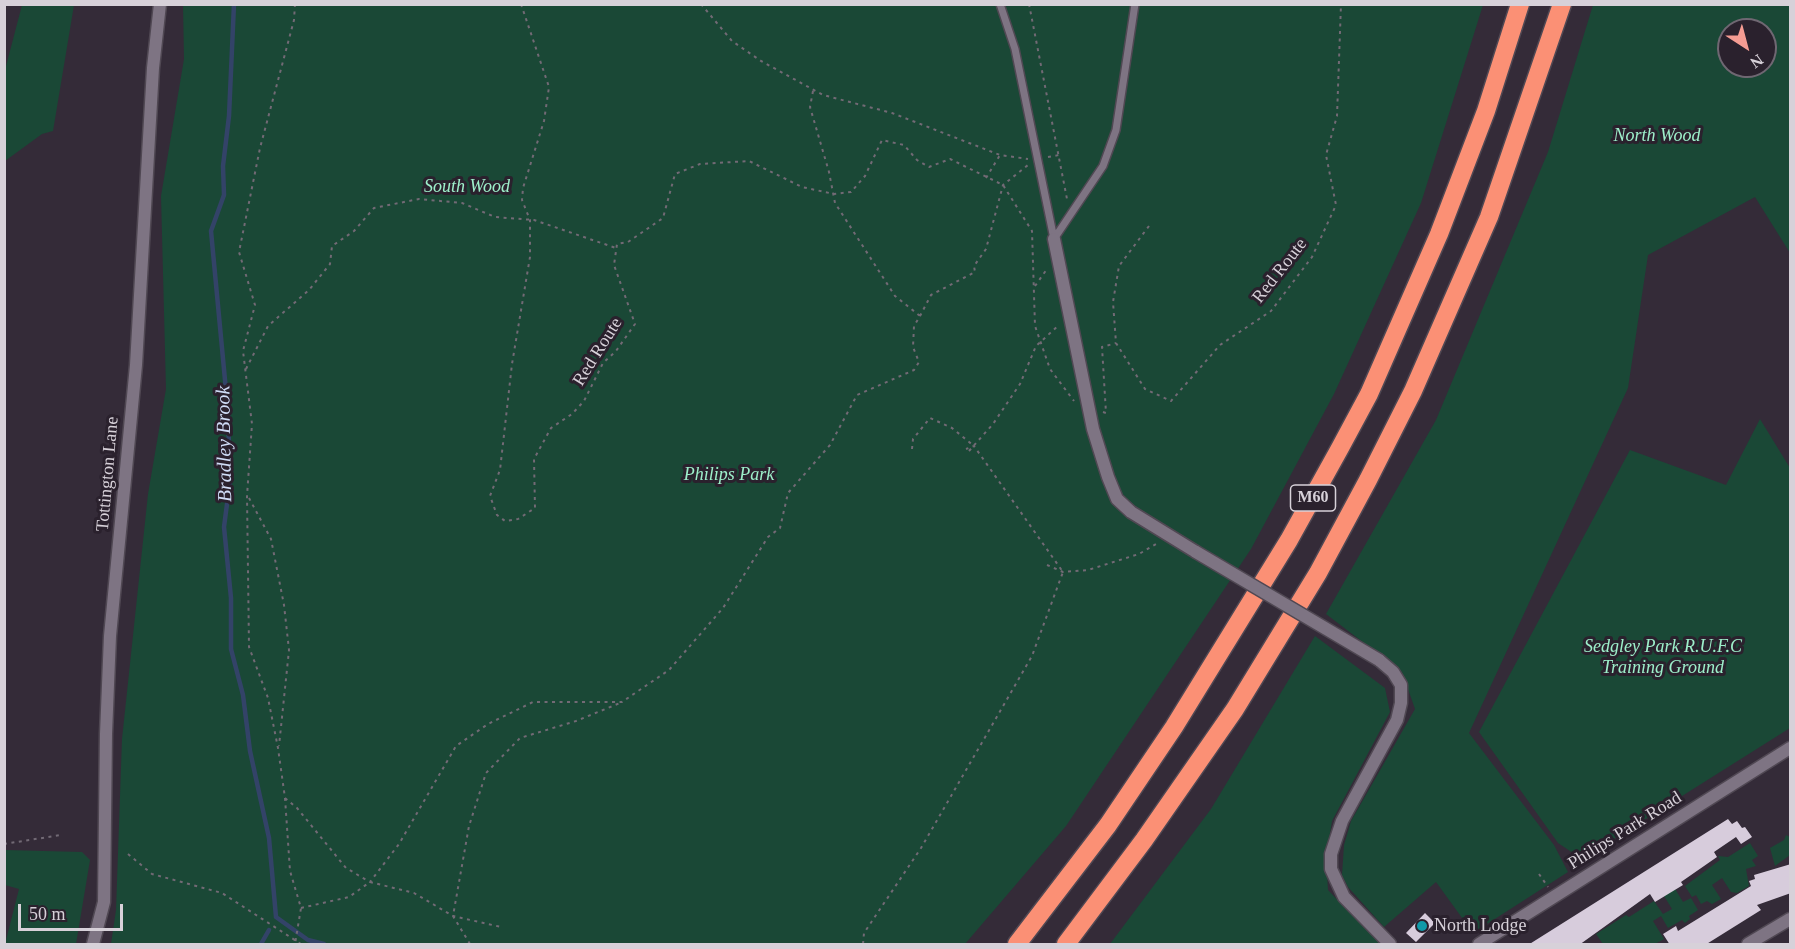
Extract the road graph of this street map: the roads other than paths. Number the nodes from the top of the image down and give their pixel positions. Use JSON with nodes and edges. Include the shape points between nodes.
{"nodes":[{"id":1,"x":160,"y":4,"type":"edge"},
{"id":2,"x":1000,"y":4,"type":"edge"},
{"id":3,"x":1135,"y":4,"type":"edge"},
{"id":4,"x":1520,"y":4,"type":"edge"},
{"id":5,"x":1562,"y":4,"type":"edge"},
{"id":6,"x":1054,"y":239,"type":"junction"},
{"id":7,"x":1791,"y":748,"type":"edge"},
{"id":8,"x":1791,"y":919,"type":"edge"},
{"id":9,"x":93,"y":945,"type":"edge"},
{"id":10,"x":1017,"y":945,"type":"edge"},
{"id":11,"x":1066,"y":945,"type":"edge"},
{"id":12,"x":1389,"y":945,"type":"edge"},
{"id":13,"x":1479,"y":945,"type":"edge"},
{"id":14,"x":1748,"y":945,"type":"edge"}],
"edges":[{"from":1,"to":9,"type":"street","name":"Tottington Lane","via":[[136,365],[110,636],[104,902]]},
{"from":2,"to":6,"type":"lane","via":[[1015,49]]},
{"from":3,"to":6,"type":"lane","via":[[1116,130],[1103,166]]},
{"from":4,"to":10,"type":"highway","number":"M60","via":[[1486,111],[1439,234],[1369,394],[1290,540],[1174,727],[1108,825]]},
{"from":5,"to":11,"type":"highway","number":"M60","via":[[1489,217],[1418,381],[1362,490],[1318,573],[1235,709]]},
{"from":6,"to":12,"type":"street","bridge":true,"via":[[1090,410],[1117,498],[1168,537],[1379,660],[1401,685],[1397,720],[1342,821],[1331,854],[1331,869],[1344,897]]},
{"from":7,"to":13,"type":"street","name":"Philips Park Road"},
{"from":8,"to":14,"type":"street"}]}
